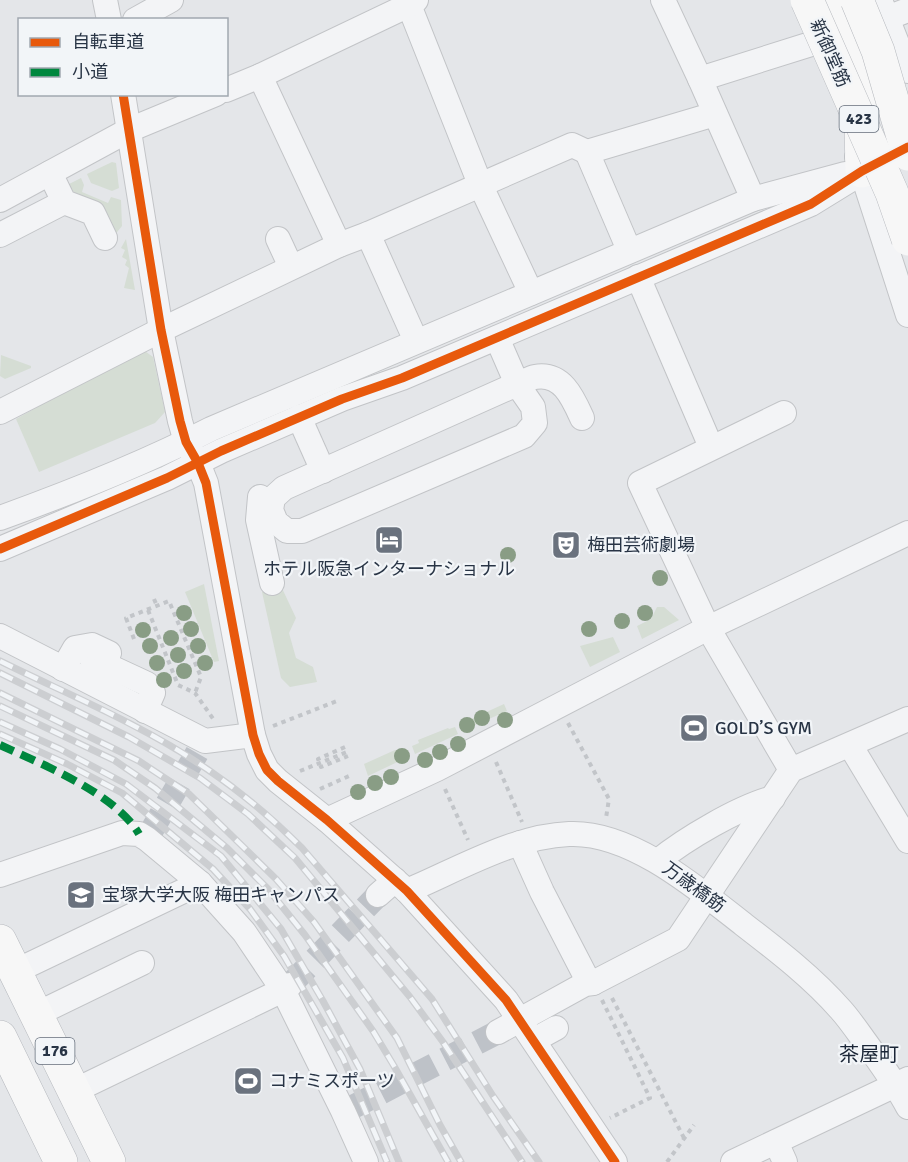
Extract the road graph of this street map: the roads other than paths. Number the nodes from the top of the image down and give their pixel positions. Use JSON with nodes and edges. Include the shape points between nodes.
{"nodes":[{"id":1,"x":105,"y":0,"type":"edge"},
{"id":2,"x":171,"y":0,"type":"edge"},
{"id":3,"x":663,"y":0,"type":"edge"},
{"id":4,"x":792,"y":0,"type":"edge"},
{"id":5,"x":807,"y":0,"type":"edge"},
{"id":6,"x":832,"y":0,"type":"edge"},
{"id":7,"x":856,"y":0,"type":"edge"},
{"id":8,"x":411,"y":2,"type":"edge"},
{"id":9,"x":892,"y":9,"type":"edge"},
{"id":10,"x":109,"y":18,"type":"edge"},
{"id":11,"x":139,"y":18,"type":"edge"},
{"id":12,"x":811,"y":44,"type":"junction"},
{"id":13,"x":908,"y":71,"type":"edge"},
{"id":14,"x":260,"y":76,"type":"junction"},
{"id":15,"x":700,"y":79,"type":"junction"},
{"id":16,"x":228,"y":89,"type":"edge"},
{"id":17,"x":123,"y":96,"type":"edge"},
{"id":18,"x":211,"y":96,"type":"edge"},
{"id":19,"x":715,"y":114,"type":"junction"},
{"id":20,"x":129,"y":130,"type":"junction"},
{"id":21,"x":908,"y":147,"type":"edge"},
{"id":22,"x":587,"y":152,"type":"junction"},
{"id":23,"x":908,"y":154,"type":"edge"},
{"id":24,"x":862,"y":171,"type":"junction"},
{"id":25,"x":50,"y":173,"type":"junction"},
{"id":26,"x":480,"y":183,"type":"junction"},
{"id":27,"x":753,"y":199,"type":"junction"},
{"id":28,"x":0,"y":200,"type":"edge"},
{"id":29,"x":64,"y":202,"type":"junction"},
{"id":30,"x":368,"y":234,"type":"junction"},
{"id":31,"x":0,"y":235,"type":"edge"},
{"id":32,"x":105,"y":238,"type":"dead end"},
{"id":33,"x":278,"y":239,"type":"dead end"},
{"id":34,"x":908,"y":239,"type":"edge"},
{"id":35,"x":339,"y":245,"type":"junction"},
{"id":36,"x":629,"y":250,"type":"junction"},
{"id":37,"x":291,"y":267,"type":"junction"},
{"id":38,"x":638,"y":277,"type":"junction"},
{"id":39,"x":531,"y":293,"type":"junction"},
{"id":40,"x":908,"y":315,"type":"edge"},
{"id":41,"x":161,"y":330,"type":"junction"},
{"id":42,"x":497,"y":338,"type":"junction"},
{"id":43,"x":416,"y":342,"type":"junction"},
{"id":44,"x":518,"y":384,"type":"junction"},
{"id":45,"x":0,"y":412,"type":"edge"},
{"id":46,"x":784,"y":413,"type":"dead end"},
{"id":47,"x":300,"y":417,"type":"junction"},
{"id":48,"x":582,"y":418,"type":"dead end"},
{"id":49,"x":186,"y":442,"type":"junction"},
{"id":50,"x":711,"y":447,"type":"junction"},
{"id":51,"x":198,"y":463,"type":"junction"},
{"id":52,"x":323,"y":471,"type":"junction"},
{"id":53,"x":0,"y":519,"type":"edge"},
{"id":54,"x":908,"y":533,"type":"edge"},
{"id":55,"x":0,"y":549,"type":"edge"},
{"id":56,"x":273,"y":583,"type":"dead end"},
{"id":57,"x":708,"y":628,"type":"junction"},
{"id":58,"x":0,"y":636,"type":"edge"},
{"id":59,"x":91,"y":658,"type":"dead end"},
{"id":60,"x":133,"y":665,"type":"dead end"},
{"id":61,"x":63,"y":669,"type":"junction"},
{"id":62,"x":145,"y":711,"type":"junction"},
{"id":63,"x":908,"y":719,"type":"edge"},
{"id":64,"x":263,"y":731,"type":"junction"},
{"id":65,"x":850,"y":745,"type":"junction"},
{"id":66,"x":791,"y":770,"type":"junction"},
{"id":67,"x":773,"y":798,"type":"junction"},
{"id":68,"x":327,"y":820,"type":"junction"},
{"id":69,"x":525,"y":841,"type":"junction"},
{"id":70,"x":908,"y":841,"type":"edge"},
{"id":71,"x":658,"y":861,"type":"junction"},
{"id":72,"x":0,"y":875,"type":"edge"},
{"id":73,"x":200,"y":883,"type":"junction"},
{"id":74,"x":394,"y":889,"type":"junction"},
{"id":75,"x":708,"y":896,"type":"junction"},
{"id":76,"x":0,"y":941,"type":"edge"},
{"id":77,"x":142,"y":963,"type":"dead end"},
{"id":78,"x":8,"y":974,"type":"edge"},
{"id":79,"x":286,"y":987,"type":"junction"},
{"id":80,"x":604,"y":987,"type":"junction"},
{"id":81,"x":37,"y":1014,"type":"junction"},
{"id":82,"x":520,"y":1019,"type":"junction"},
{"id":83,"x":556,"y":1028,"type":"dead end"},
{"id":84,"x":498,"y":1032,"type":"tunnel mouth"},
{"id":85,"x":0,"y":1037,"type":"edge"},
{"id":86,"x":534,"y":1040,"type":"junction"},
{"id":87,"x":902,"y":1082,"type":"edge"},
{"id":88,"x":74,"y":1091,"type":"junction"},
{"id":89,"x":908,"y":1107,"type":"edge"},
{"id":90,"x":781,"y":1152,"type":"edge"},
{"id":91,"x":61,"y":1162,"type":"edge"},
{"id":92,"x":88,"y":1162,"type":"edge"},
{"id":93,"x":109,"y":1162,"type":"edge"},
{"id":94,"x":366,"y":1162,"type":"edge"},
{"id":95,"x":615,"y":1162,"type":"edge"},
{"id":96,"x":733,"y":1162,"type":"edge"}],
"edges":[{"from":1,"to":10,"type":"street"},
{"from":2,"to":11,"type":"street"},
{"from":3,"to":15,"type":"street"},
{"from":4,"to":12,"type":"street"},
{"from":5,"to":34,"type":"highway","name":"新御堂筋","number":"423","bridge":true,"via":[[892,193]]},
{"from":6,"to":24,"type":"highway","via":[[860,81]]},
{"from":7,"to":23,"type":"highway","number":"423","bridge":true,"via":[[878,51]]},
{"from":8,"to":14,"type":"street"},
{"from":8,"to":26,"type":"street"},
{"from":9,"to":13,"type":"street"},
{"from":12,"to":15,"type":"street"},
{"from":12,"to":24,"type":"street"},
{"from":14,"to":16,"type":"street"},
{"from":14,"to":35,"type":"street"},
{"from":15,"to":19,"type":"street"},
{"from":17,"to":20,"type":"street"},
{"from":18,"to":20,"type":"street"},
{"from":19,"to":22,"type":"street"},
{"from":19,"to":27,"type":"street"},
{"from":20,"to":25,"type":"street"},
{"from":20,"to":41,"type":"street"},
{"from":21,"to":24,"type":"street"},
{"from":22,"to":26,"type":"street","via":[[572,145]]},
{"from":22,"to":36,"type":"street"},
{"from":24,"to":27,"type":"street"},
{"from":24,"to":38,"type":"street","via":[[811,204]]},
{"from":24,"to":40,"type":"street"},
{"from":25,"to":28,"type":"street"},
{"from":25,"to":29,"type":"street"},
{"from":26,"to":30,"type":"street"},
{"from":26,"to":39,"type":"street"},
{"from":27,"to":36,"type":"street"},
{"from":29,"to":31,"type":"street"},
{"from":29,"to":32,"type":"street","via":[[93,213]]},
{"from":30,"to":35,"type":"street"},
{"from":30,"to":43,"type":"street"},
{"from":33,"to":37,"type":"street"},
{"from":35,"to":37,"type":"street"},
{"from":36,"to":39,"type":"street"},
{"from":37,"to":41,"type":"street"},
{"from":38,"to":42,"type":"street"},
{"from":38,"to":50,"type":"street"},
{"from":39,"to":43,"type":"street"},
{"from":41,"to":45,"type":"street"},
{"from":41,"to":49,"type":"street"},
{"from":42,"to":44,"type":"street"},
{"from":42,"to":47,"type":"street"},
{"from":43,"to":49,"type":"street"},
{"from":44,"to":48,"type":"street","via":[[536,376],[555,379],[570,392]]},
{"from":44,"to":52,"type":"street"},
{"from":44,"to":52,"type":"street","via":[[533,407],[535,423],[524,436],[302,531],[287,531],[276,522],[271,510],[273,498],[284,488]]},
{"from":46,"to":50,"type":"street"},
{"from":47,"to":51,"type":"street"},
{"from":47,"to":52,"type":"street"},
{"from":49,"to":51,"type":"street"},
{"from":49,"to":53,"type":"street"},
{"from":50,"to":57,"type":"street","via":[[640,483]]},
{"from":51,"to":55,"type":"street"},
{"from":51,"to":64,"type":"street","via":[[206,483]]},
{"from":52,"to":56,"type":"street","via":[[279,474],[266,484],[258,501],[258,520]]},
{"from":54,"to":57,"type":"street"},
{"from":57,"to":66,"type":"street"},
{"from":57,"to":68,"type":"street","via":[[436,769]]},
{"from":58,"to":61,"type":"street"},
{"from":59,"to":62,"type":"street","via":[[147,684],[153,693]]},
{"from":60,"to":61,"type":"street","via":[[92,645],[75,648]]},
{"from":61,"to":62,"type":"street"},
{"from":62,"to":64,"type":"street","via":[[206,739]]},
{"from":63,"to":65,"type":"street"},
{"from":64,"to":68,"type":"street","via":[[259,754],[267,770]]},
{"from":65,"to":66,"type":"street"},
{"from":65,"to":70,"type":"street"},
{"from":66,"to":67,"type":"street"},
{"from":67,"to":71,"type":"street","via":[[755,803],[675,847]]},
{"from":67,"to":75,"type":"street"},
{"from":68,"to":74,"type":"street"},
{"from":69,"to":71,"type":"street","name":"万歳橋筋","via":[[570,834],[602,838]]},
{"from":69,"to":74,"type":"street","name":"万歳橋筋"},
{"from":69,"to":80,"type":"street","via":[[542,892],[586,977]]},
{"from":71,"to":75,"type":"street","name":"万歳橋筋"},
{"from":72,"to":73,"type":"street","via":[[122,833],[148,837]]},
{"from":73,"to":78,"type":"street"},
{"from":73,"to":79,"type":"street"},
{"from":74,"to":82,"type":"street","via":[[506,1000]]},
{"from":75,"to":80,"type":"street","via":[[678,939]]},
{"from":75,"to":87,"type":"street","name":"万歳橋筋","via":[[805,972]]},
{"from":76,"to":78,"type":"highway","number":"176"},
{"from":77,"to":81,"type":"street"},
{"from":78,"to":81,"type":"highway","number":"176"},
{"from":78,"to":92,"type":"highway","number":"176"},
{"from":79,"to":88,"type":"street"},
{"from":79,"to":94,"type":"street","via":[[346,1110]]},
{"from":80,"to":82,"type":"street","via":[[585,984]]},
{"from":81,"to":88,"type":"highway","number":"176"},
{"from":82,"to":84,"type":"street"},
{"from":82,"to":86,"type":"street"},
{"from":83,"to":86,"type":"street"},
{"from":85,"to":91,"type":"highway","number":"176"},
{"from":86,"to":95,"type":"street"},
{"from":87,"to":89,"type":"street","name":"万歳橋筋"},
{"from":87,"to":90,"type":"street"},
{"from":88,"to":93,"type":"highway","number":"176"},
{"from":90,"to":96,"type":"street"}]}
